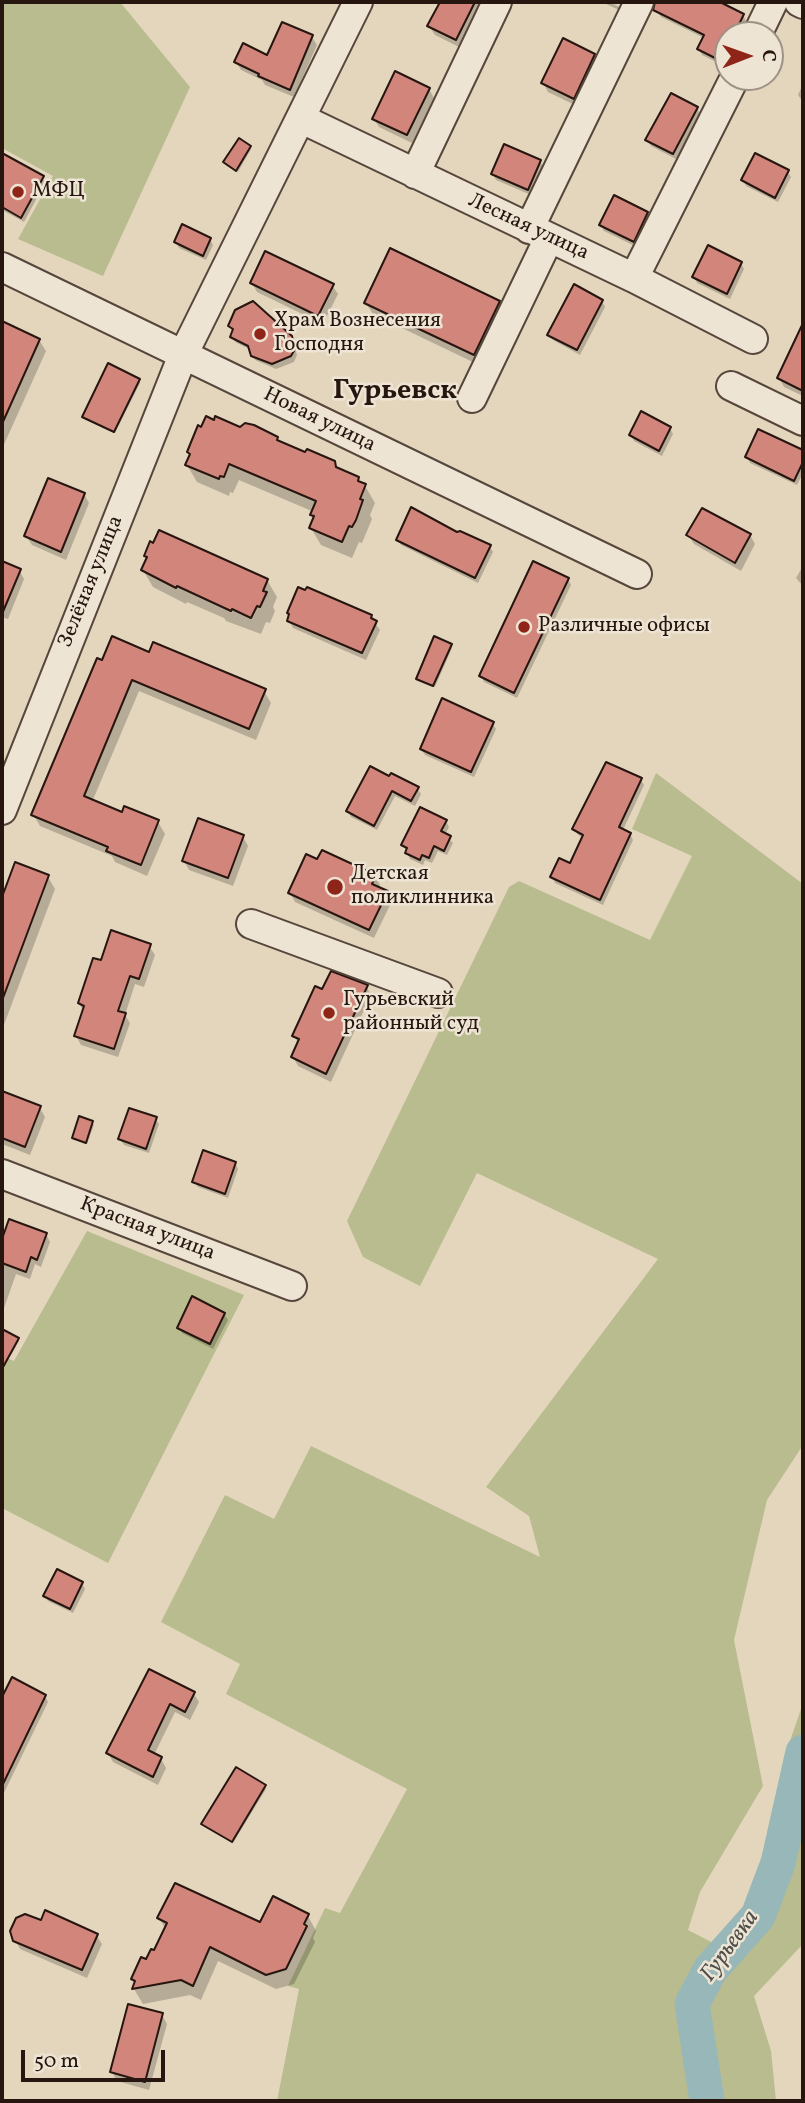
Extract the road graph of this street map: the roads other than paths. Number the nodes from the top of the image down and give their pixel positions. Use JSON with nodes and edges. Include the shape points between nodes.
{"nodes":[{"id":1,"x":358,"y":2,"type":"edge"},
{"id":2,"x":498,"y":2,"type":"edge"},
{"id":3,"x":639,"y":2,"type":"edge"},
{"id":4,"x":773,"y":2,"type":"edge"},
{"id":5,"x":764,"y":21,"type":"edge"},
{"id":6,"x":728,"y":91,"type":"edge"},
{"id":7,"x":302,"y":119,"type":"junction"},
{"id":8,"x":415,"y":174,"type":"junction"},
{"id":9,"x":539,"y":234,"type":"junction"},
{"id":10,"x":2,"y":267,"type":"edge"},
{"id":11,"x":634,"y":278,"type":"junction"},
{"id":12,"x":753,"y":339,"type":"dead end"},
{"id":13,"x":183,"y":355,"type":"junction"},
{"id":14,"x":731,"y":386,"type":"dead end"},
{"id":15,"x":472,"y":398,"type":"dead end"},
{"id":16,"x":803,"y":421,"type":"edge"},
{"id":17,"x":637,"y":574,"type":"dead end"},
{"id":18,"x":2,"y":810,"type":"edge"},
{"id":19,"x":251,"y":924,"type":"dead end"},
{"id":20,"x":438,"y":993,"type":"dead end"},
{"id":21,"x":2,"y":1174,"type":"edge"},
{"id":22,"x":292,"y":1286,"type":"dead end"}],
"edges":[{"from":1,"to":7,"type":"street"},
{"from":2,"to":8,"type":"street"},
{"from":3,"to":9,"type":"street"},
{"from":4,"to":5,"type":"street"},
{"from":6,"to":11,"type":"street"},
{"from":7,"to":8,"type":"street","name":"Лесная улица"},
{"from":7,"to":13,"type":"street"},
{"from":8,"to":9,"type":"street","name":"Лесная улица"},
{"from":9,"to":11,"type":"street","name":"Лесная улица"},
{"from":9,"to":15,"type":"street"},
{"from":10,"to":13,"type":"street","name":"Новая улица"},
{"from":11,"to":12,"type":"street","name":"Лесная улица"},
{"from":13,"to":17,"type":"street","name":"Новая улица"},
{"from":13,"to":18,"type":"street","name":"Зелёная улица"},
{"from":14,"to":16,"type":"street"},
{"from":19,"to":20,"type":"street"},
{"from":21,"to":22,"type":"street","name":"Красная улица"}]}
